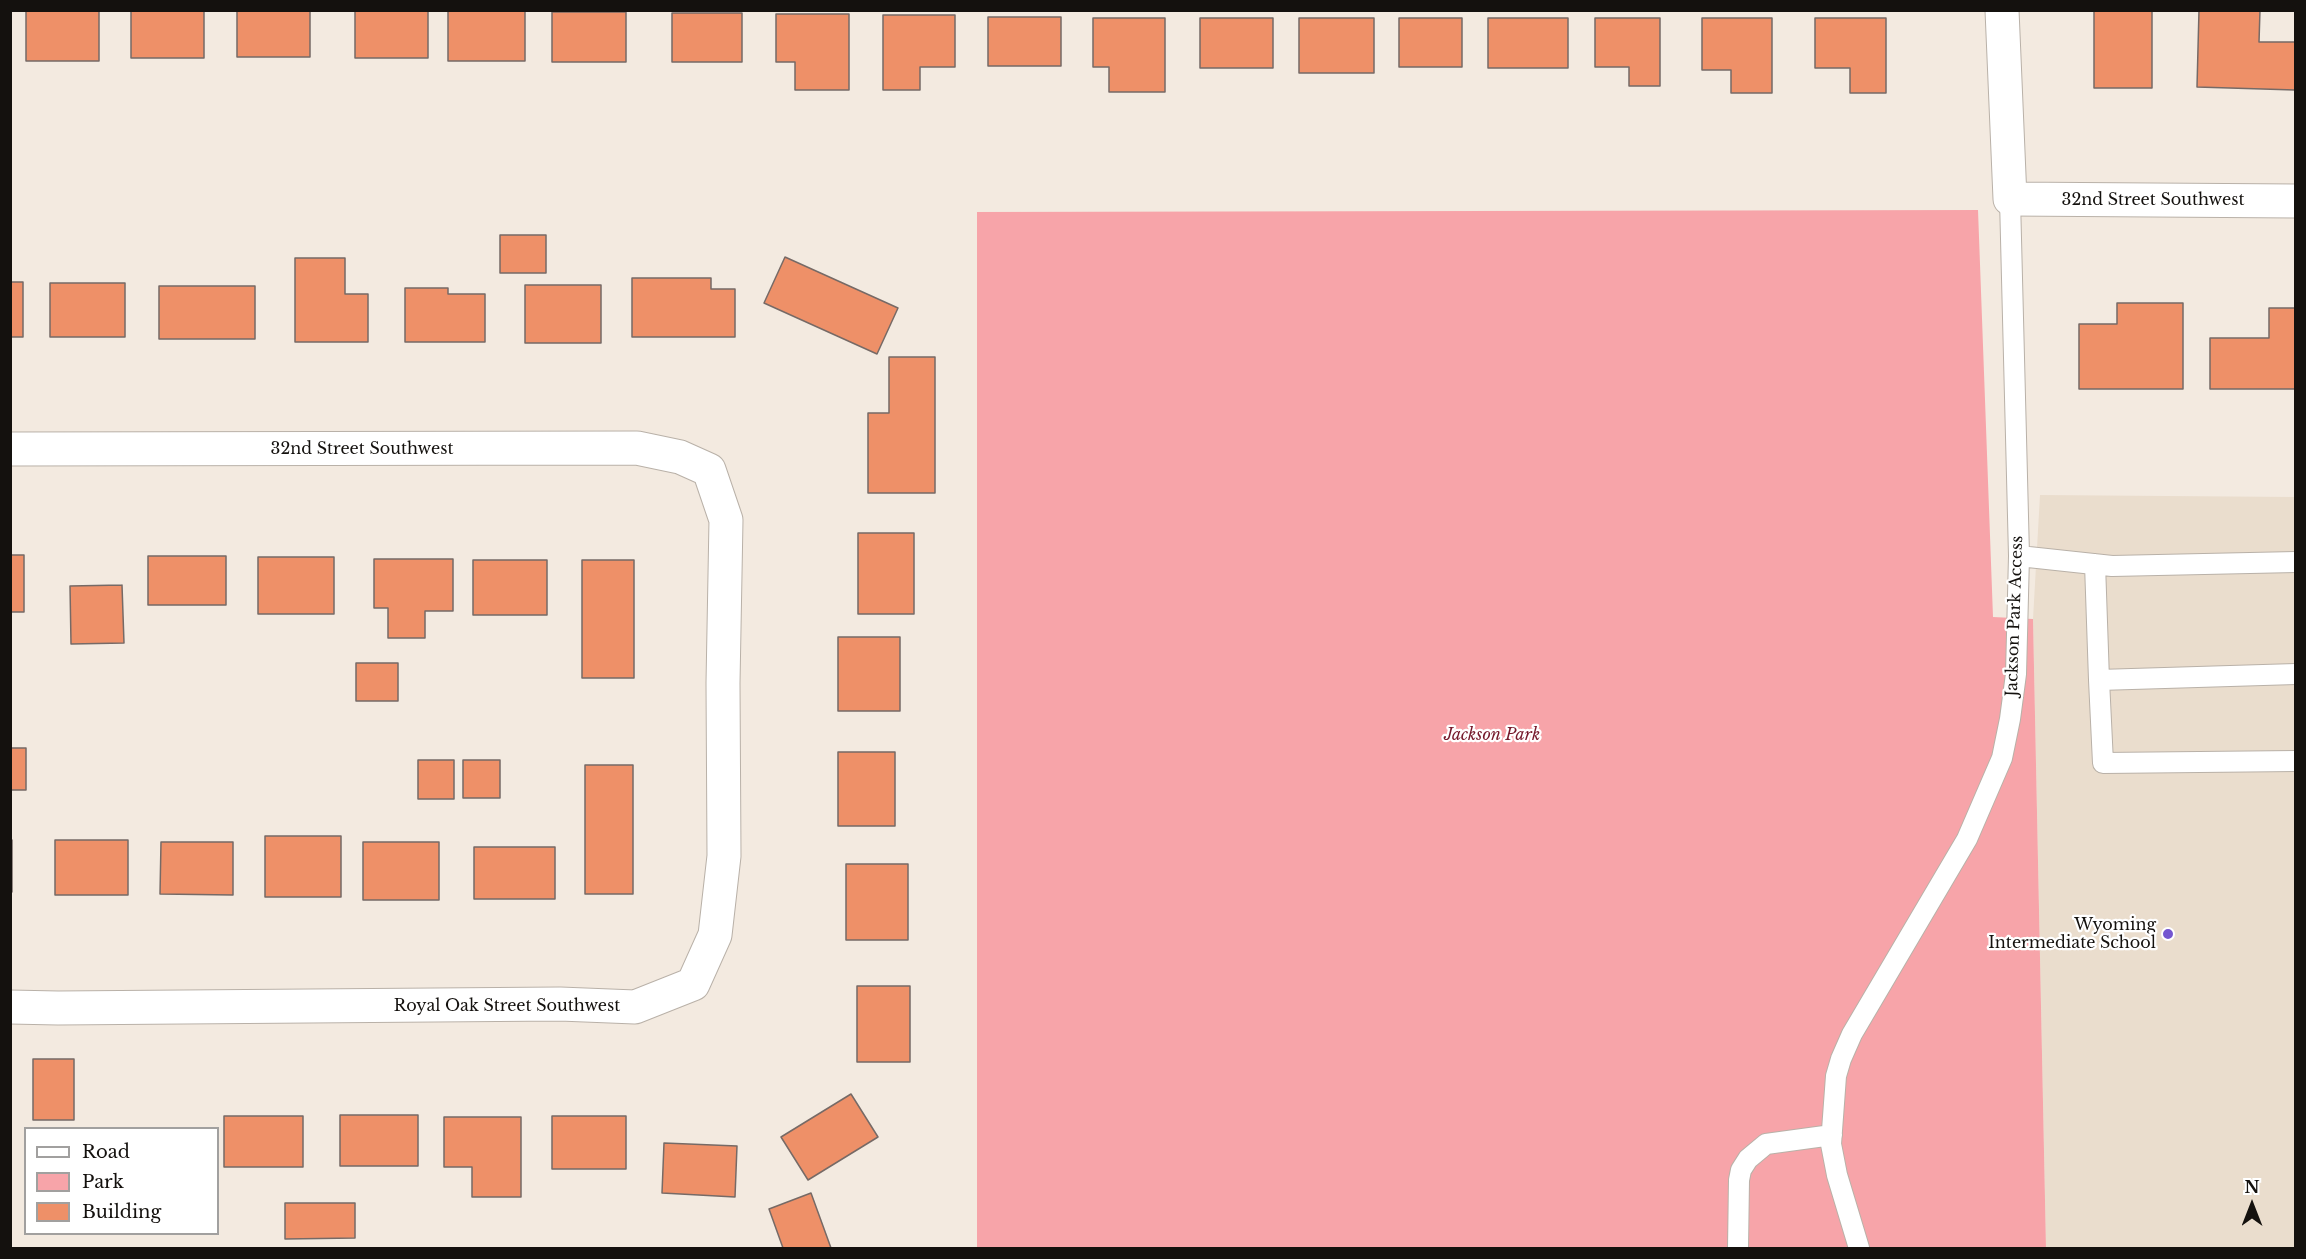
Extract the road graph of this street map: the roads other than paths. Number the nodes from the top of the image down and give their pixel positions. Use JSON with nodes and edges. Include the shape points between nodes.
{"nodes":[{"id":1,"x":2002,"y":10,"type":"edge"},
{"id":2,"x":2010,"y":199,"type":"junction"},
{"id":3,"x":2295,"y":201,"type":"edge"},
{"id":4,"x":10,"y":449,"type":"edge"},
{"id":5,"x":709,"y":470,"type":"joint"},
{"id":6,"x":2019,"y":556,"type":"junction"},
{"id":7,"x":2295,"y":562,"type":"edge"},
{"id":8,"x":2096,"y":564,"type":"junction"},
{"id":9,"x":2295,"y":674,"type":"edge"},
{"id":10,"x":2099,"y":680,"type":"junction"},
{"id":11,"x":2295,"y":761,"type":"edge"},
{"id":12,"x":10,"y":1006,"type":"edge"},
{"id":13,"x":1832,"y":1135,"type":"junction"},
{"id":14,"x":1738,"y":1248,"type":"edge"},
{"id":15,"x":1859,"y":1248,"type":"edge"}],
"edges":[{"from":1,"to":2,"type":"street"},
{"from":2,"to":3,"type":"street","name":"32nd Street Southwest"},
{"from":2,"to":6,"type":"lane","name":"Jackson Park Access"},
{"from":4,"to":5,"type":"street","name":"32nd Street Southwest","via":[[637,448],[680,457]]},
{"from":5,"to":12,"type":"street","name":"Royal Oak Street Southwest","via":[[726,520],[724,856],[715,935],[693,984],[635,1007]]},
{"from":6,"to":8,"type":"lane"},
{"from":6,"to":13,"type":"lane","name":"Jackson Park Access","via":[[2016,674],[2002,759],[1967,839],[1844,1051],[1836,1076]]},
{"from":7,"to":8,"type":"lane"},
{"from":8,"to":10,"type":"lane"},
{"from":9,"to":10,"type":"lane"},
{"from":10,"to":11,"type":"lane","via":[[2103,763]]},
{"from":13,"to":14,"type":"lane","via":[[1766,1144],[1748,1159],[1739,1180]]},
{"from":13,"to":15,"type":"lane","name":"Jackson Park Access","via":[[1837,1175]]}]}
